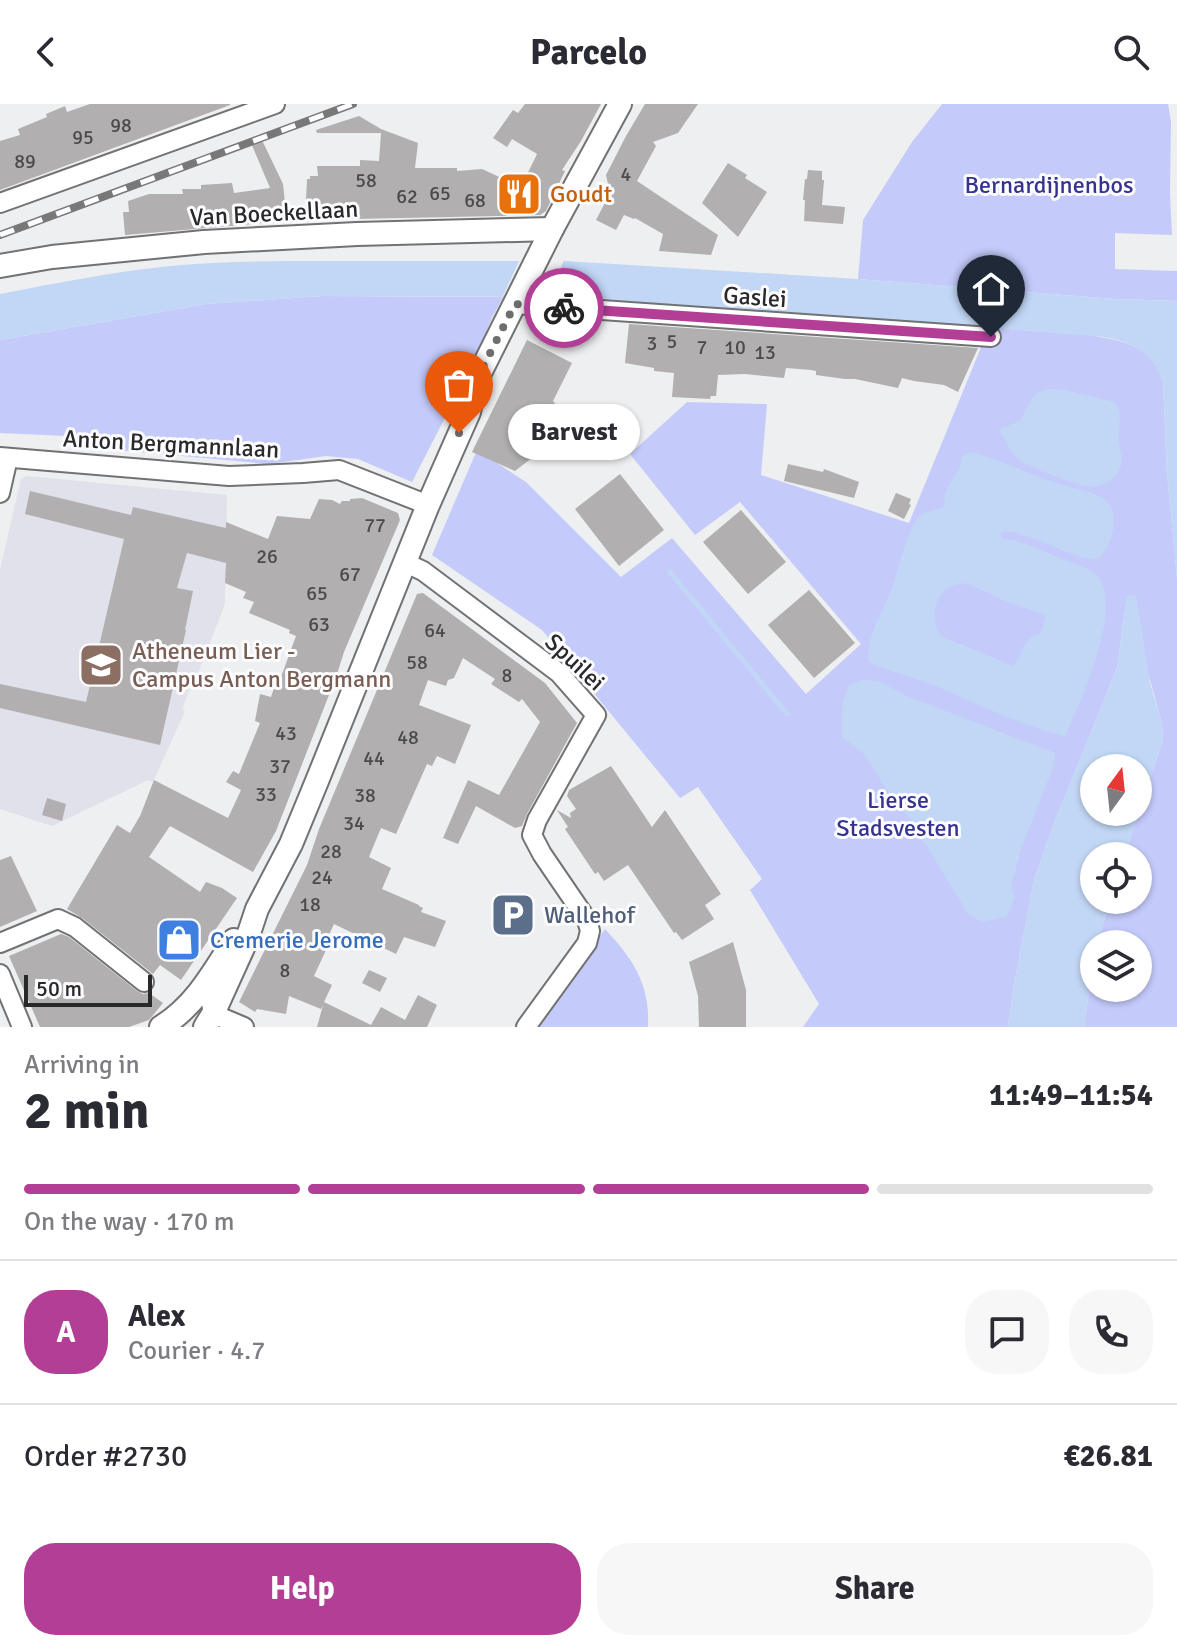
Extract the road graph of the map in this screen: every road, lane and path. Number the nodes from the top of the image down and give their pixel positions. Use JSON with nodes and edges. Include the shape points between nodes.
{"nodes":[{"id":1,"x":275,"y":104,"type":"edge"},
{"id":2,"x":620,"y":104,"type":"edge"},
{"id":3,"x":0,"y":203,"type":"edge"},
{"id":4,"x":552,"y":229,"type":"junction"},
{"id":5,"x":0,"y":266,"type":"edge"},
{"id":6,"x":516,"y":301,"type":"junction"},
{"id":7,"x":991,"y":337,"type":"dead end"},
{"id":8,"x":4,"y":458,"type":"edge"},
{"id":9,"x":0,"y":493,"type":"edge"},
{"id":10,"x":428,"y":505,"type":"junction"},
{"id":11,"x":406,"y":563,"type":"junction"},
{"id":12,"x":257,"y":909,"type":"junction"},
{"id":13,"x":0,"y":943,"type":"edge"},
{"id":14,"x":0,"y":974,"type":"edge"},
{"id":15,"x":209,"y":980,"type":"junction"},
{"id":16,"x":144,"y":982,"type":"dead end"},
{"id":17,"x":176,"y":1021,"type":"edge"},
{"id":18,"x":209,"y":1021,"type":"edge"},
{"id":19,"x":22,"y":1027,"type":"edge"},
{"id":20,"x":244,"y":1027,"type":"edge"},
{"id":21,"x":526,"y":1027,"type":"edge"}],
"edges":[{"from":1,"to":3,"type":"street"},
{"from":2,"to":4,"type":"street"},
{"from":4,"to":5,"type":"street","name":"Van Boeckellaan","via":[[204,242]]},
{"from":4,"to":6,"type":"street"},
{"from":6,"to":7,"type":"street","name":"Gaslei"},
{"from":6,"to":10,"type":"street","via":[[477,379],[469,412]]},
{"from":8,"to":9,"type":"street"},
{"from":8,"to":10,"type":"street","name":"Anton Bergmannlaan","via":[[229,476],[339,470]]},
{"from":10,"to":11,"type":"street"},
{"from":11,"to":12,"type":"street","via":[[291,844]]},
{"from":11,"to":21,"type":"street","name":"Spuilei","via":[[559,673],[596,715],[532,835],[590,931],[587,943]]},
{"from":12,"to":15,"type":"street"},
{"from":12,"to":18,"type":"street"},
{"from":13,"to":16,"type":"street","via":[[58,919]]},
{"from":14,"to":19,"type":"street"},
{"from":15,"to":17,"type":"street"},
{"from":15,"to":18,"type":"street"},
{"from":18,"to":20,"type":"street"}]}
